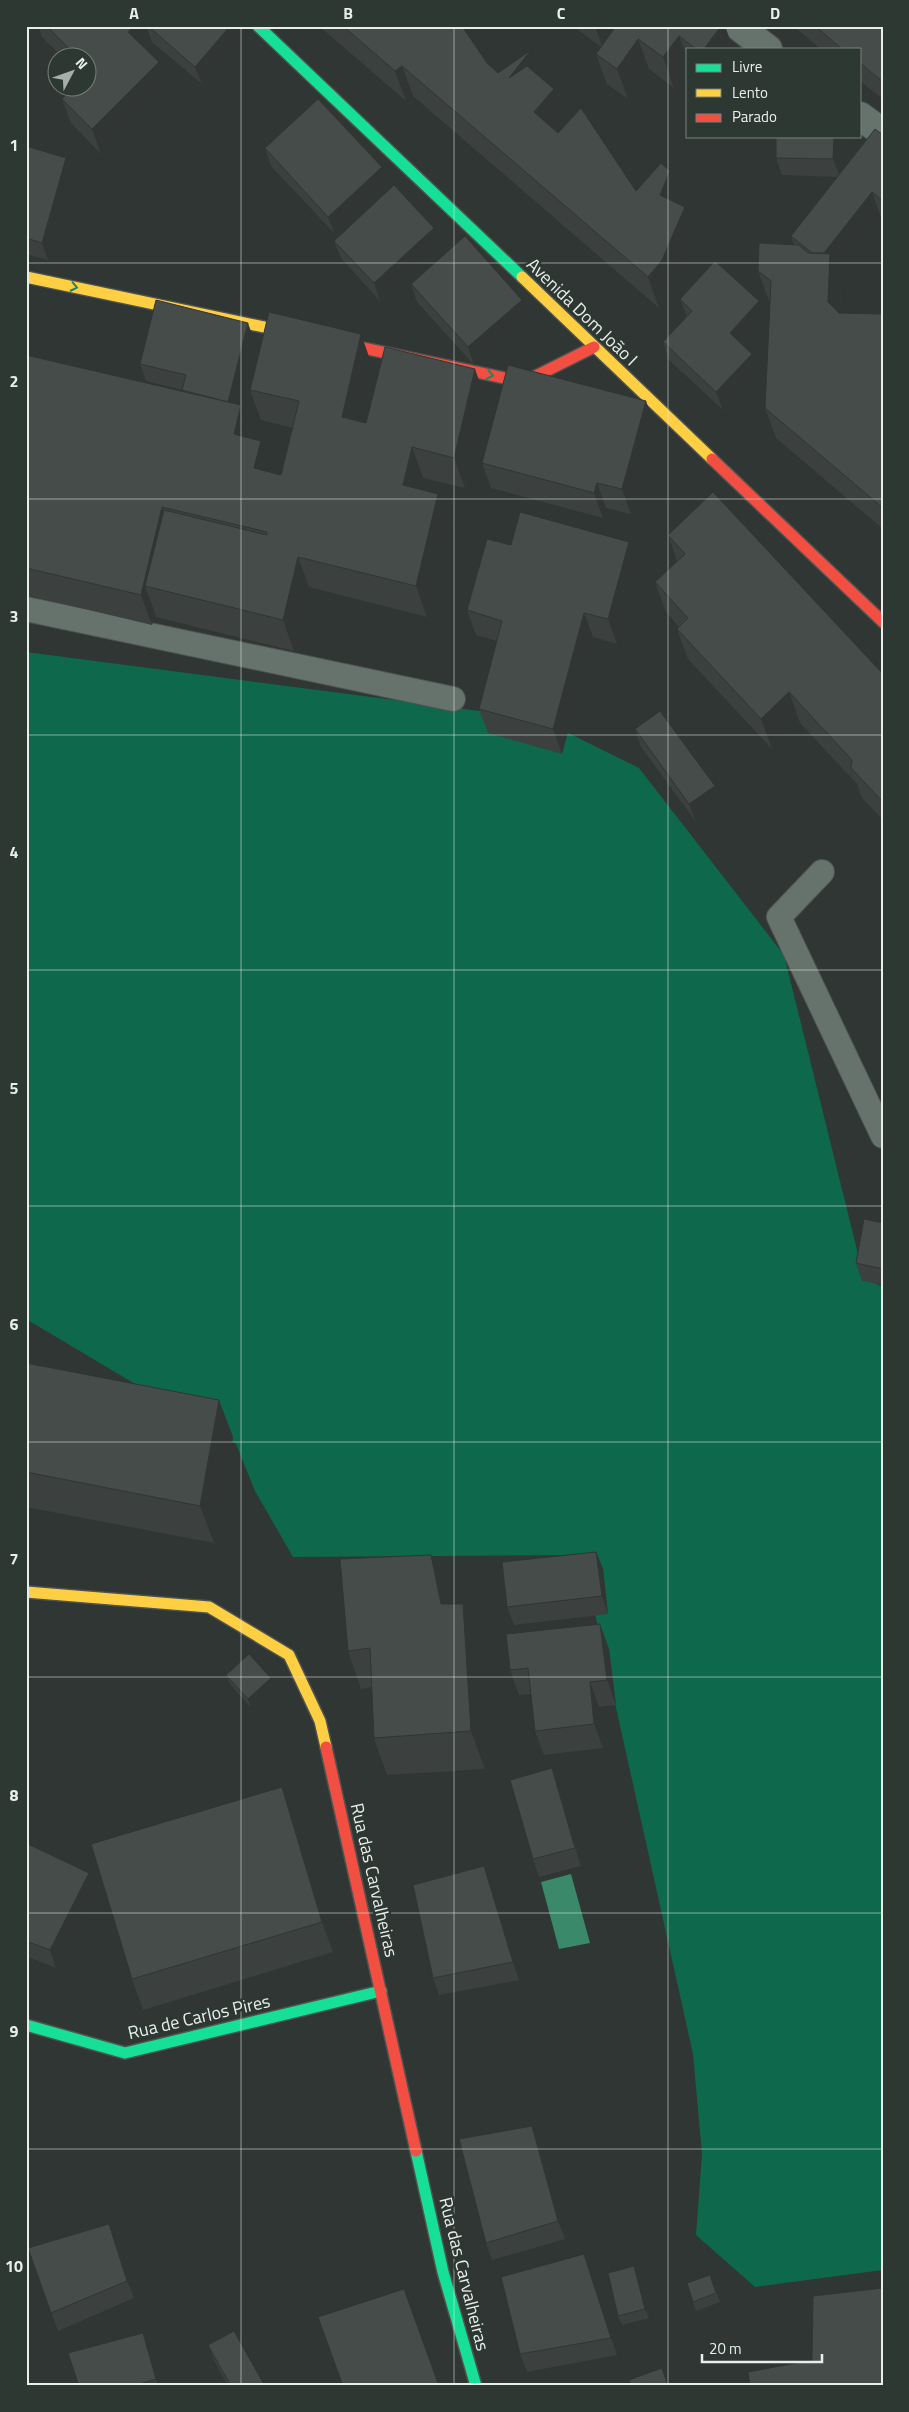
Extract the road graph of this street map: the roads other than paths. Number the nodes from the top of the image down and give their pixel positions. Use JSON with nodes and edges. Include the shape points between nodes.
{"nodes":[{"id":1,"x":258,"y":26,"type":"edge"},
{"id":2,"x":738,"y":26,"type":"edge"},
{"id":3,"x":767,"y":48,"type":"edge"},
{"id":4,"x":862,"y":117,"type":"edge"},
{"id":5,"x":883,"y":133,"type":"edge"},
{"id":6,"x":26,"y":277,"type":"edge"},
{"id":7,"x":594,"y":347,"type":"junction"},
{"id":8,"x":26,"y":609,"type":"edge"},
{"id":9,"x":883,"y":622,"type":"edge"},
{"id":10,"x":453,"y":699,"type":"dead end"},
{"id":11,"x":822,"y":872,"type":"dead end"},
{"id":12,"x":883,"y":1136,"type":"edge"},
{"id":13,"x":26,"y":1592,"type":"edge"},
{"id":14,"x":381,"y":1991,"type":"junction"},
{"id":15,"x":26,"y":2025,"type":"edge"},
{"id":16,"x":476,"y":2386,"type":"edge"}],
"edges":[{"from":1,"to":7,"type":"street","name":"Avenida Dom João I"},
{"from":2,"to":3,"type":"street"},
{"from":4,"to":5,"type":"street"},
{"from":6,"to":7,"type":"street","one_way":true,"via":[[524,382]]},
{"from":7,"to":9,"type":"street","name":"Avenida Dom João I"},
{"from":8,"to":10,"type":"lane"},
{"from":11,"to":12,"type":"lane","via":[[779,917]]},
{"from":13,"to":14,"type":"street","name":"Rua das Carvalheiras","via":[[209,1607],[289,1655],[320,1721]]},
{"from":14,"to":15,"type":"street","name":"Rua de Carlos Pires","via":[[125,2053]]},
{"from":14,"to":16,"type":"street","name":"Rua das Carvalheiras","via":[[443,2272]]}]}
